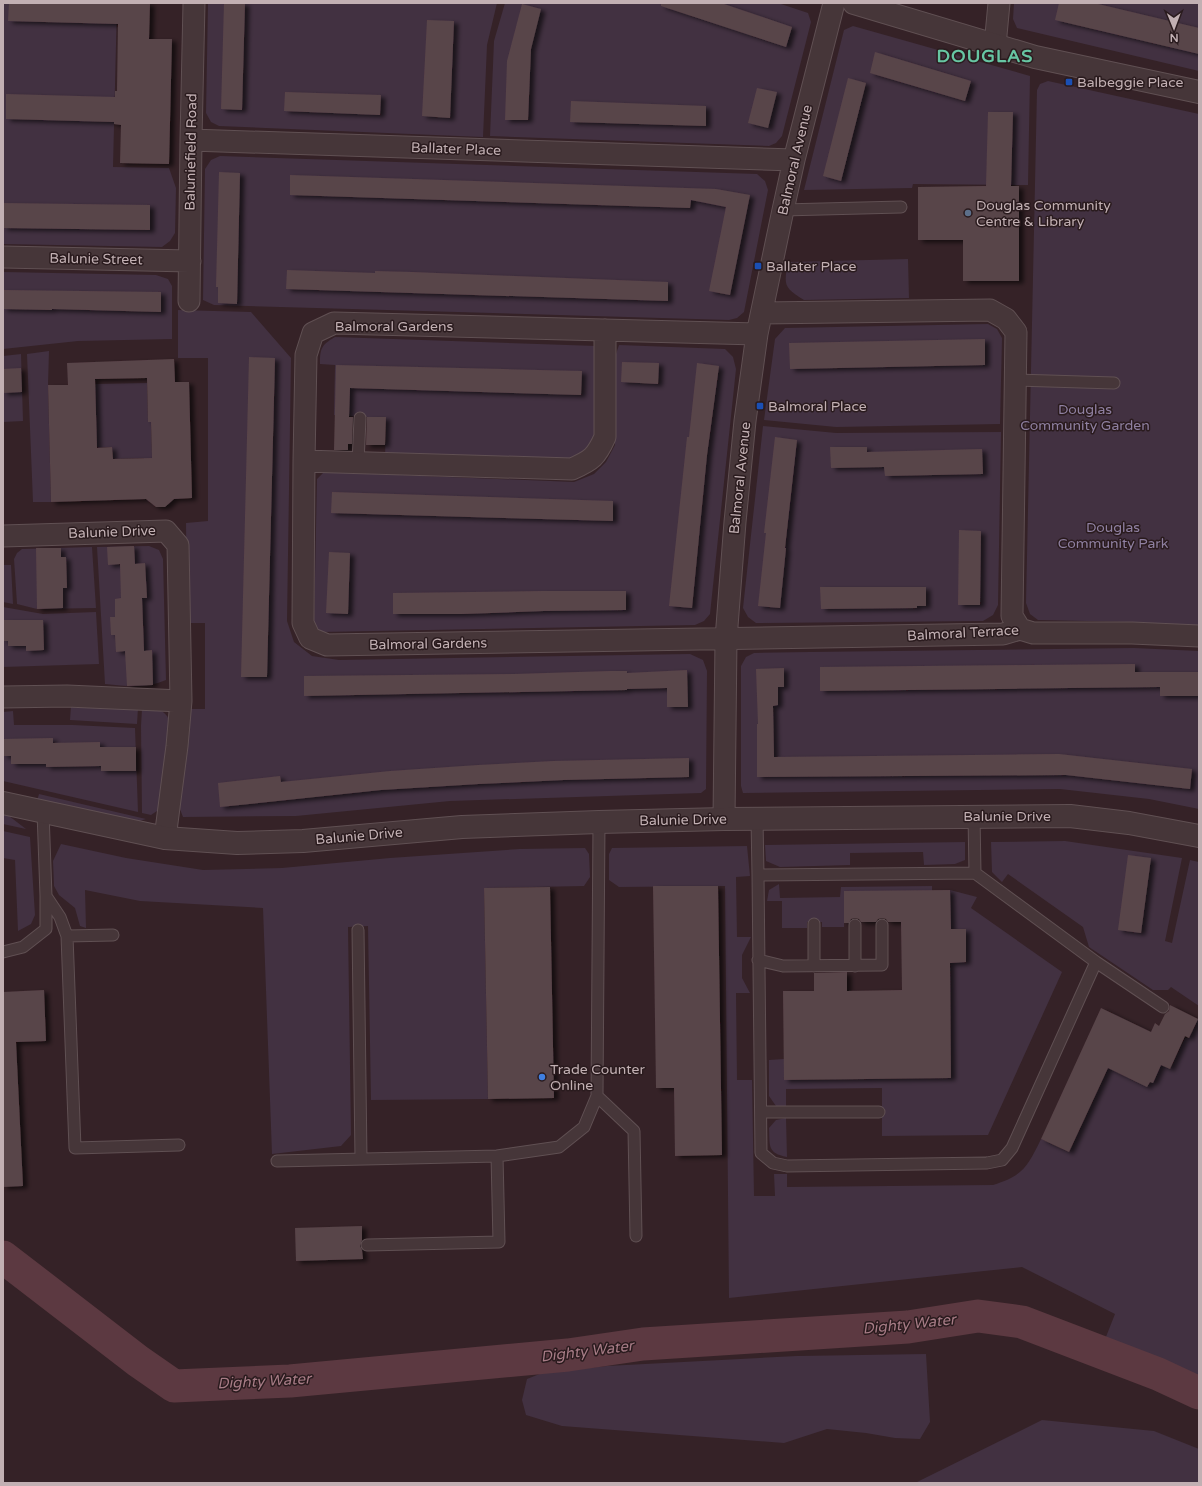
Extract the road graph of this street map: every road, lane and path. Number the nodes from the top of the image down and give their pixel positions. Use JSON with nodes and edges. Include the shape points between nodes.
{"nodes":[{"id":1,"x":194,"y":3,"type":"edge"},
{"id":2,"x":834,"y":3,"type":"edge"},
{"id":3,"x":854,"y":3,"type":"edge"},
{"id":4,"x":999,"y":3,"type":"edge"},
{"id":5,"x":993,"y":45,"type":"junction"},
{"id":6,"x":1199,"y":92,"type":"edge"},
{"id":7,"x":190,"y":140,"type":"junction"},
{"id":8,"x":794,"y":160,"type":"junction"},
{"id":9,"x":901,"y":207,"type":"dead end"},
{"id":10,"x":783,"y":210,"type":"junction"},
{"id":11,"x":3,"y":257,"type":"edge"},
{"id":12,"x":190,"y":261,"type":"junction"},
{"id":13,"x":189,"y":301,"type":"dead end"},
{"id":14,"x":762,"y":313,"type":"junction"},
{"id":15,"x":605,"y":330,"type":"junction"},
{"id":16,"x":757,"y":334,"type":"junction"},
{"id":17,"x":1016,"y":380,"type":"junction"},
{"id":18,"x":1114,"y":383,"type":"dead end"},
{"id":19,"x":360,"y":418,"type":"dead end"},
{"id":20,"x":304,"y":461,"type":"junction"},
{"id":21,"x":358,"y":463,"type":"junction"},
{"id":22,"x":3,"y":536,"type":"edge"},
{"id":23,"x":1020,"y":629,"type":"junction"},
{"id":24,"x":1199,"y":636,"type":"edge"},
{"id":25,"x":726,"y":639,"type":"junction"},
{"id":26,"x":3,"y":697,"type":"edge"},
{"id":27,"x":181,"y":701,"type":"junction"},
{"id":28,"x":3,"y":803,"type":"edge"},
{"id":29,"x":43,"y":812,"type":"junction"},
{"id":30,"x":974,"y":816,"type":"junction"},
{"id":31,"x":724,"y":819,"type":"junction"},
{"id":32,"x":757,"y":819,"type":"junction"},
{"id":33,"x":599,"y":822,"type":"junction"},
{"id":34,"x":1199,"y":836,"type":"edge"},
{"id":35,"x":166,"y":838,"type":"junction"},
{"id":36,"x":975,"y":872,"type":"junction"},
{"id":37,"x":758,"y":875,"type":"junction"},
{"id":38,"x":46,"y":896,"type":"junction"},
{"id":39,"x":814,"y":924,"type":"dead end"},
{"id":40,"x":855,"y":925,"type":"dead end"},
{"id":41,"x":882,"y":925,"type":"dead end"},
{"id":42,"x":358,"y":930,"type":"dead end"},
{"id":43,"x":114,"y":935,"type":"dead end"},
{"id":44,"x":67,"y":936,"type":"junction"},
{"id":45,"x":3,"y":952,"type":"edge"},
{"id":46,"x":758,"y":960,"type":"junction"},
{"id":47,"x":1096,"y":962,"type":"junction"},
{"id":48,"x":814,"y":966,"type":"junction"},
{"id":49,"x":855,"y":966,"type":"junction"},
{"id":50,"x":1163,"y":1007,"type":"dead end"},
{"id":51,"x":597,"y":1096,"type":"junction"},
{"id":52,"x":761,"y":1112,"type":"junction"},
{"id":53,"x":879,"y":1112,"type":"dead end"},
{"id":54,"x":179,"y":1145,"type":"dead end"},
{"id":55,"x":497,"y":1156,"type":"junction"},
{"id":56,"x":361,"y":1158,"type":"junction"},
{"id":57,"x":277,"y":1161,"type":"dead end"},
{"id":58,"x":636,"y":1236,"type":"dead end"},
{"id":59,"x":367,"y":1245,"type":"dead end"}],
"edges":[{"from":1,"to":7,"type":"street","name":"Baluniefield Road"},
{"from":2,"to":8,"type":"street","name":"Balmoral Avenue"},
{"from":3,"to":5,"type":"street"},
{"from":4,"to":5,"type":"street"},
{"from":5,"to":6,"type":"street","via":[[1034,57]]},
{"from":7,"to":8,"type":"street","name":"Ballater Place"},
{"from":7,"to":12,"type":"street","name":"Baluniefield Road"},
{"from":8,"to":10,"type":"street","name":"Balmoral Avenue"},
{"from":9,"to":10,"type":"lane"},
{"from":10,"to":14,"type":"street","name":"Balmoral Avenue"},
{"from":11,"to":12,"type":"street","name":"Balunie Street"},
{"from":12,"to":13,"type":"street","name":"Baluniefield Road"},
{"from":14,"to":16,"type":"street","name":"Balmoral Avenue"},
{"from":14,"to":17,"type":"street","via":[[990,310],[1006,318],[1016,332]]},
{"from":15,"to":16,"type":"street","name":"Balmoral Gardens"},
{"from":15,"to":20,"type":"street","name":"Balmoral Gardens","via":[[334,322],[313,333],[306,355]]},
{"from":15,"to":21,"type":"street","via":[[605,437],[599,452],[587,463],[572,469]]},
{"from":16,"to":25,"type":"street","name":"Balmoral Avenue","via":[[734,522]]},
{"from":17,"to":18,"type":"lane"},
{"from":17,"to":23,"type":"street","via":[[1012,616]]},
{"from":19,"to":21,"type":"lane"},
{"from":20,"to":21,"type":"street"},
{"from":20,"to":25,"type":"street","name":"Balmoral Gardens","via":[[303,623],[310,638],[327,645]]},
{"from":22,"to":27,"type":"street","name":"Balunie Drive","via":[[166,531],[178,545]]},
{"from":23,"to":24,"type":"street","name":"Balmoral Terrace","via":[[1033,633]]},
{"from":23,"to":25,"type":"street","name":"Balmoral Terrace","via":[[1003,634]]},
{"from":25,"to":31,"type":"street","name":"Balmoral Avenue"},
{"from":26,"to":27,"type":"street","via":[[67,696]]},
{"from":27,"to":35,"type":"street","name":"Balunie Drive"},
{"from":28,"to":29,"type":"street","name":"Balunie Drive"},
{"from":29,"to":35,"type":"street","name":"Balunie Drive"},
{"from":29,"to":38,"type":"lane"},
{"from":30,"to":32,"type":"street","name":"Balunie Drive"},
{"from":30,"to":34,"type":"street","name":"Balunie Drive","via":[[1070,816],[1129,823]]},
{"from":30,"to":36,"type":"lane"},
{"from":31,"to":32,"type":"street","name":"Balunie Drive"},
{"from":31,"to":33,"type":"street","name":"Balunie Drive"},
{"from":32,"to":37,"type":"lane"},
{"from":33,"to":35,"type":"street","name":"Balunie Drive","via":[[462,827],[296,841],[237,843]]},
{"from":33,"to":51,"type":"lane"},
{"from":36,"to":37,"type":"lane"},
{"from":36,"to":47,"type":"lane"},
{"from":37,"to":46,"type":"lane"},
{"from":38,"to":44,"type":"lane","via":[[60,917]]},
{"from":38,"to":45,"type":"lane","via":[[46,929],[23,947]]},
{"from":39,"to":48,"type":"lane"},
{"from":40,"to":49,"type":"lane"},
{"from":41,"to":49,"type":"lane","via":[[882,965]]},
{"from":42,"to":56,"type":"lane"},
{"from":43,"to":44,"type":"lane"},
{"from":44,"to":54,"type":"lane","via":[[75,1148]]},
{"from":46,"to":48,"type":"lane","via":[[783,966]]},
{"from":46,"to":52,"type":"lane"},
{"from":47,"to":50,"type":"lane"},
{"from":47,"to":52,"type":"lane","via":[[1012,1148],[1002,1160],[987,1163],[787,1166],[773,1163],[761,1153]]},
{"from":48,"to":49,"type":"lane"},
{"from":51,"to":55,"type":"lane","via":[[584,1127],[559,1147]]},
{"from":51,"to":58,"type":"lane","via":[[634,1130]]},
{"from":52,"to":53,"type":"lane"},
{"from":55,"to":56,"type":"lane"},
{"from":55,"to":59,"type":"lane","via":[[499,1242]]},
{"from":56,"to":57,"type":"lane"}]}
